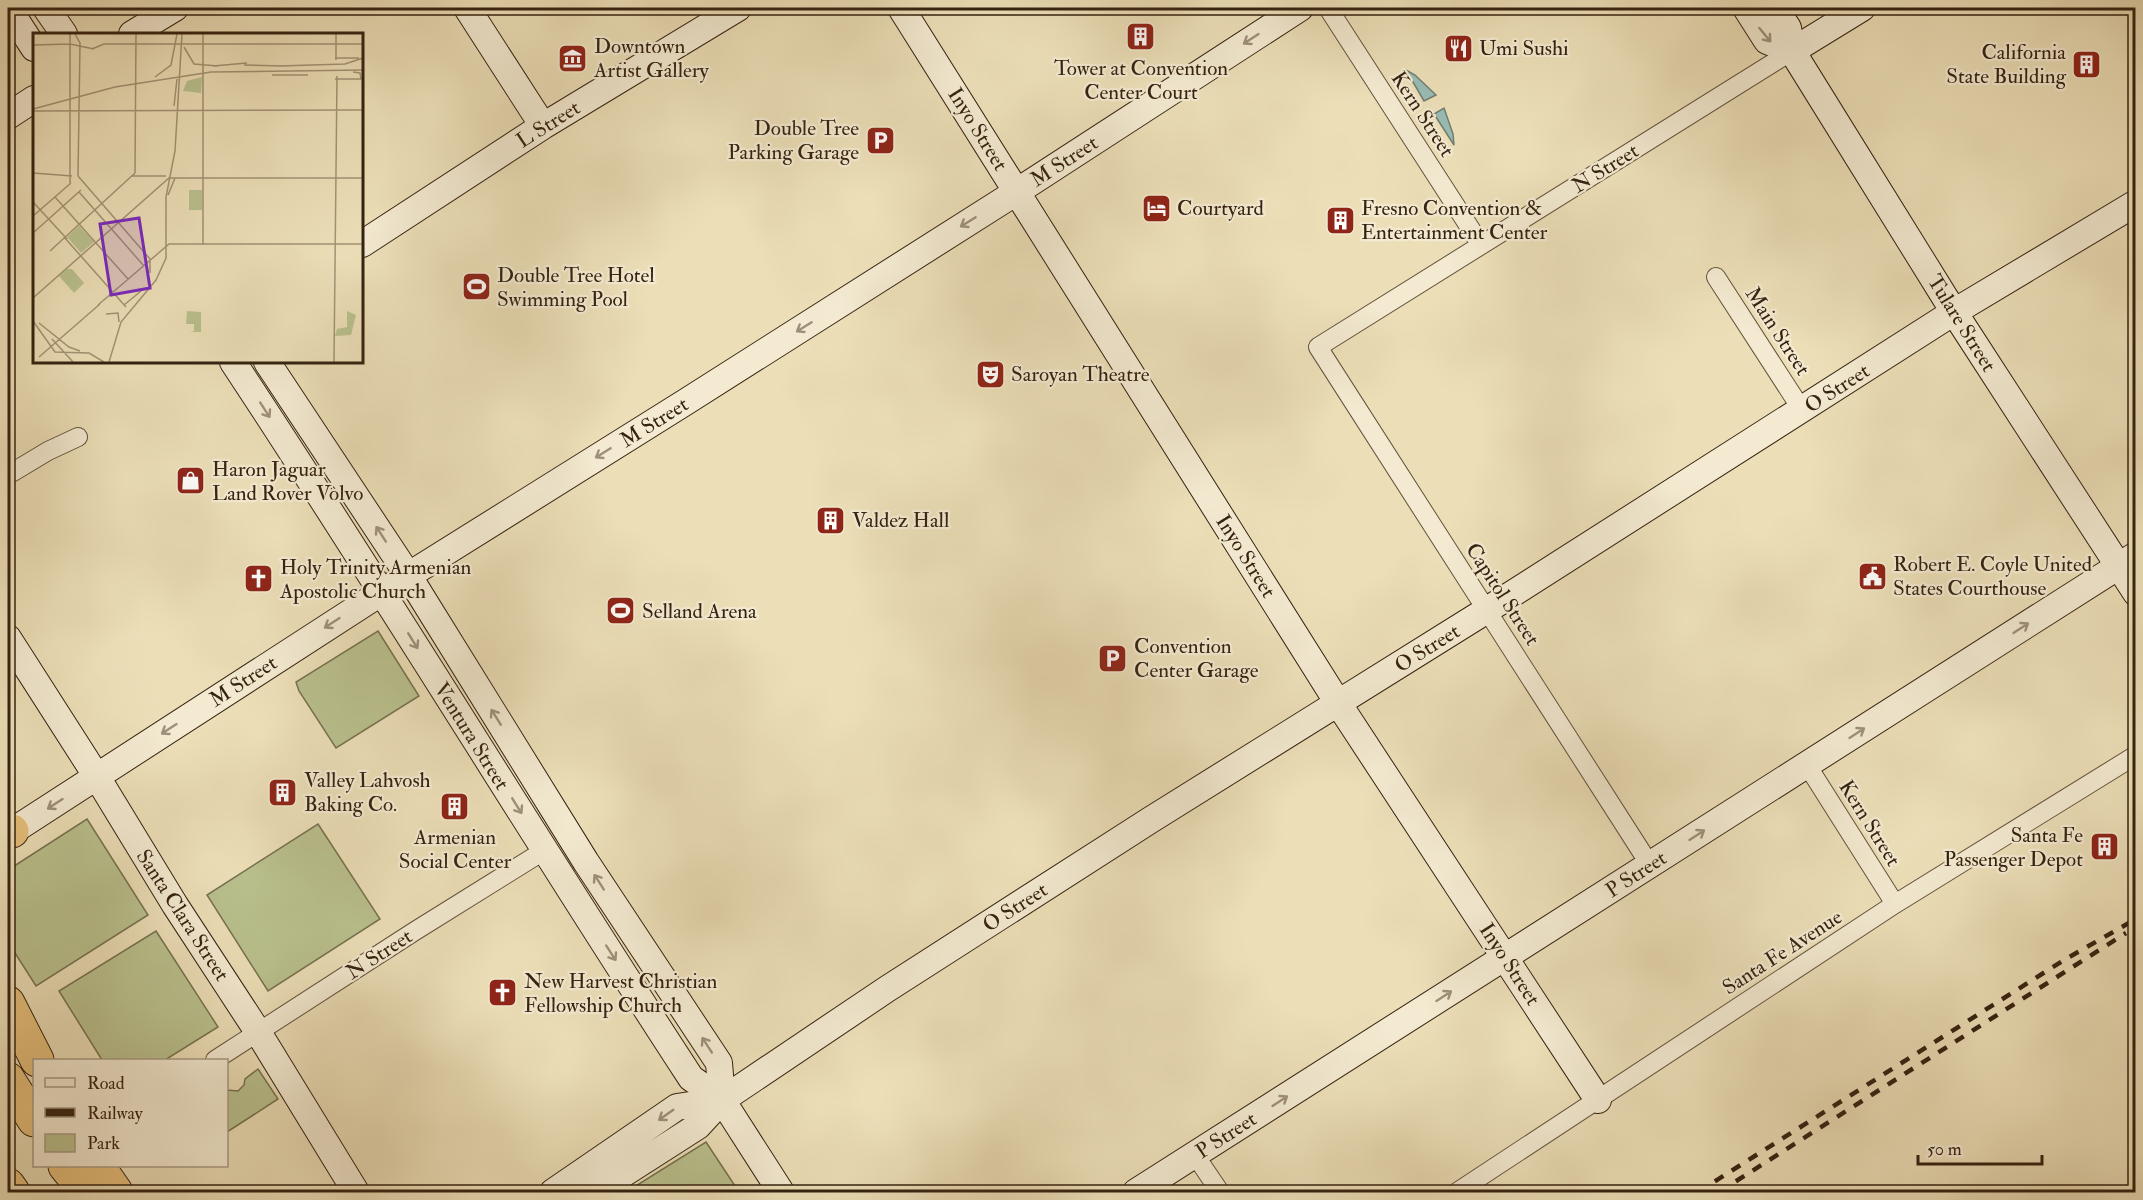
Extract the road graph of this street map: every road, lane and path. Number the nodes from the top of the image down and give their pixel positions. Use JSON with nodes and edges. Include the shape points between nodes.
{"nodes":[{"id":1,"x":8,"y":8,"type":"edge"},
{"id":2,"x":46,"y":8,"type":"edge"},
{"id":3,"x":175,"y":8,"type":"edge"},
{"id":4,"x":467,"y":8,"type":"edge"},
{"id":5,"x":738,"y":8,"type":"edge"},
{"id":6,"x":901,"y":8,"type":"edge"},
{"id":7,"x":1300,"y":8,"type":"edge"},
{"id":8,"x":1328,"y":8,"type":"edge"},
{"id":9,"x":1746,"y":8,"type":"edge"},
{"id":10,"x":1775,"y":8,"type":"edge"},
{"id":11,"x":1862,"y":8,"type":"edge"},
{"id":12,"x":63,"y":33,"type":"edge"},
{"id":13,"x":134,"y":33,"type":"edge"},
{"id":14,"x":33,"y":46,"type":"edge"},
{"id":15,"x":1792,"y":51,"type":"junction"},
{"id":16,"x":33,"y":100,"type":"edge"},
{"id":17,"x":8,"y":116,"type":"edge"},
{"id":18,"x":543,"y":126,"type":"junction"},
{"id":19,"x":1017,"y":191,"type":"junction"},
{"id":20,"x":2136,"y":203,"type":"edge"},
{"id":21,"x":363,"y":243,"type":"edge"},
{"id":22,"x":1481,"y":245,"type":"junction"},
{"id":23,"x":1716,"y":277,"type":"dead end"},
{"id":24,"x":1954,"y":312,"type":"junction"},
{"id":25,"x":1318,"y":347,"type":"joint"},
{"id":26,"x":234,"y":363,"type":"edge"},
{"id":27,"x":268,"y":363,"type":"edge"},
{"id":28,"x":1802,"y":410,"type":"junction"},
{"id":29,"x":78,"y":437,"type":"dead end"},
{"id":30,"x":8,"y":475,"type":"edge"},
{"id":31,"x":2127,"y":561,"type":"edge"},
{"id":32,"x":408,"y":575,"type":"junction"},
{"id":33,"x":382,"y":592,"type":"junction"},
{"id":34,"x":2136,"y":593,"type":"edge"},
{"id":35,"x":1487,"y":610,"type":"junction"},
{"id":36,"x":8,"y":638,"type":"edge"},
{"id":37,"x":1338,"y":703,"type":"junction"},
{"id":38,"x":2136,"y":755,"type":"edge"},
{"id":39,"x":1807,"y":765,"type":"junction"},
{"id":40,"x":97,"y":777,"type":"junction"},
{"id":41,"x":9,"y":832,"type":"edge"},
{"id":42,"x":545,"y":850,"type":"junction"},
{"id":43,"x":1650,"y":865,"type":"junction"},
{"id":44,"x":1895,"y":904,"type":"junction"},
{"id":45,"x":1506,"y":957,"type":"junction"},
{"id":46,"x":8,"y":1003,"type":"edge"},
{"id":47,"x":258,"y":1032,"type":"junction"},
{"id":48,"x":36,"y":1059,"type":"edge"},
{"id":49,"x":217,"y":1059,"type":"edge"},
{"id":50,"x":8,"y":1079,"type":"edge"},
{"id":51,"x":722,"y":1100,"type":"junction"},
{"id":52,"x":1598,"y":1100,"type":"junction"},
{"id":53,"x":33,"y":1118,"type":"edge"},
{"id":54,"x":1195,"y":1155,"type":"junction"},
{"id":55,"x":66,"y":1167,"type":"edge"},
{"id":56,"x":99,"y":1167,"type":"edge"},
{"id":57,"x":8,"y":1185,"type":"edge"},
{"id":58,"x":13,"y":1192,"type":"edge"},
{"id":59,"x":86,"y":1192,"type":"edge"},
{"id":60,"x":116,"y":1192,"type":"edge"},
{"id":61,"x":357,"y":1192,"type":"edge"},
{"id":62,"x":553,"y":1192,"type":"edge"},
{"id":63,"x":596,"y":1192,"type":"edge"},
{"id":64,"x":781,"y":1192,"type":"edge"},
{"id":65,"x":1136,"y":1192,"type":"edge"},
{"id":66,"x":1220,"y":1192,"type":"edge"},
{"id":67,"x":1457,"y":1192,"type":"edge"}],
"edges":[{"from":1,"to":14,"type":"main road"},
{"from":2,"to":12,"type":"main road"},
{"from":3,"to":13,"type":"main road"},
{"from":4,"to":18,"type":"main road"},
{"from":5,"to":18,"type":"main road","name":"L Street"},
{"from":6,"to":19,"type":"main road","name":"Inyo Street"},
{"from":7,"to":19,"type":"main road","name":"M Street","one_way":true},
{"from":8,"to":22,"type":"street","name":"Kern Street"},
{"from":9,"to":15,"type":"main road","one_way":true,"via":[[1767,41]]},
{"from":10,"to":15,"type":"main road","name":"Tulare Street","via":[[1788,28]]},
{"from":11,"to":15,"type":"main road","name":"N Street"},
{"from":15,"to":22,"type":"street","name":"N Street"},
{"from":15,"to":24,"type":"main road","name":"Tulare Street"},
{"from":16,"to":17,"type":"main road"},
{"from":18,"to":21,"type":"main road","name":"L Street"},
{"from":19,"to":32,"type":"main road","name":"M Street","one_way":true},
{"from":19,"to":37,"type":"main road","name":"Inyo Street"},
{"from":20,"to":24,"type":"main road","name":"O Street"},
{"from":22,"to":25,"type":"street","name":"N Street"},
{"from":23,"to":28,"type":"street","name":"Main Street"},
{"from":24,"to":28,"type":"main road","name":"O Street"},
{"from":24,"to":31,"type":"main road","name":"Tulare Street"},
{"from":25,"to":35,"type":"street","name":"Capitol Street"},
{"from":26,"to":33,"type":"main road","name":"Ventura Street","one_way":true},
{"from":32,"to":27,"type":"main road","name":"Ventura Street","one_way":true},
{"from":28,"to":35,"type":"main road","name":"O Street"},
{"from":29,"to":30,"type":"street"},
{"from":31,"to":34,"type":"main road","name":"Tulare Street"},
{"from":39,"to":31,"type":"main road","name":"P Street","one_way":true},
{"from":32,"to":33,"type":"main road","name":"M Street"},
{"from":51,"to":32,"type":"main road","name":"Ventura Street","one_way":true,"via":[[718,1063],[586,862]]},
{"from":33,"to":40,"type":"main road","name":"M Street","one_way":true},
{"from":33,"to":42,"type":"main road","name":"Ventura Street","one_way":true},
{"from":35,"to":37,"type":"main road","name":"O Street"},
{"from":35,"to":43,"type":"street","name":"Capitol Street"},
{"from":36,"to":40,"type":"main road","name":"Santa Clara Street"},
{"from":37,"to":45,"type":"main road","name":"Inyo Street"},
{"from":37,"to":51,"type":"main road","name":"O Street","via":[[887,989]]},
{"from":38,"to":44,"type":"street","name":"Santa Fe Avenue"},
{"from":43,"to":39,"type":"main road","name":"P Street","one_way":true},
{"from":39,"to":44,"type":"street","name":"Kern Street"},
{"from":40,"to":41,"type":"main road","name":"M Street","one_way":true},
{"from":40,"to":47,"type":"main road","name":"Santa Clara Street","via":[[174,905]]},
{"from":42,"to":47,"type":"street","name":"N Street"},
{"from":42,"to":51,"type":"main road","name":"Ventura Street","one_way":true,"via":[[691,1078]]},
{"from":43,"to":45,"type":"main road","name":"P Street"},
{"from":44,"to":52,"type":"street","name":"Santa Fe Avenue"},
{"from":45,"to":52,"type":"main road","name":"Inyo Street"},
{"from":54,"to":45,"type":"main road","name":"P Street","one_way":true},
{"from":46,"to":48,"type":"highway"},
{"from":47,"to":49,"type":"street","name":"N Street"},
{"from":47,"to":61,"type":"main road","name":"Santa Clara Street"},
{"from":50,"to":53,"type":"highway"},
{"from":51,"to":62,"type":"main road","name":"O Street","one_way":true,"via":[[677,1107]]},
{"from":51,"to":63,"type":"main road","name":"O Street","via":[[698,1126]]},
{"from":51,"to":64,"type":"main road","name":"Ventura Street"},
{"from":52,"to":67,"type":"street","name":"Santa Fe Avenue"},
{"from":54,"to":65,"type":"main road","name":"P Street"},
{"from":54,"to":66,"type":"street"},
{"from":55,"to":59,"type":"highway"},
{"from":56,"to":60,"type":"highway"},
{"from":57,"to":58,"type":"highway"}]}
